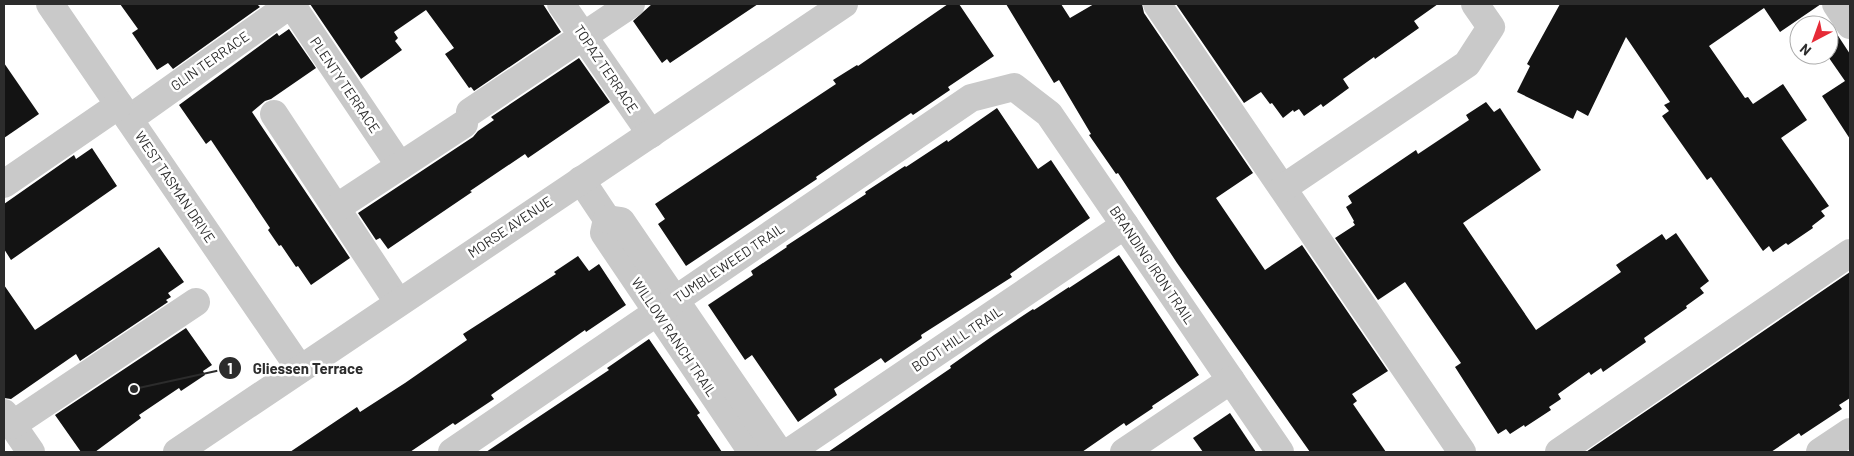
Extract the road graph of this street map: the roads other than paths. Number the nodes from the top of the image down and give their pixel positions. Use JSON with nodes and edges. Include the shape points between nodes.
{"nodes":[{"id":1,"x":50,"y":4,"type":"edge"},
{"id":2,"x":291,"y":4,"type":"edge"},
{"id":3,"x":561,"y":4,"type":"edge"},
{"id":4,"x":631,"y":4,"type":"edge"},
{"id":5,"x":844,"y":4,"type":"edge"},
{"id":6,"x":1157,"y":4,"type":"edge"},
{"id":7,"x":1475,"y":4,"type":"edge"},
{"id":8,"x":1836,"y":4,"type":"edge"},
{"id":9,"x":1497,"y":15,"type":"edge"},
{"id":10,"x":1850,"y":25,"type":"edge"},
{"id":11,"x":583,"y":36,"type":"junction"},
{"id":12,"x":1014,"y":87,"type":"joint"},
{"id":13,"x":124,"y":112,"type":"junction"},
{"id":14,"x":274,"y":114,"type":"dead end"},
{"id":15,"x":650,"y":134,"type":"junction"},
{"id":16,"x":400,"y":166,"type":"junction"},
{"id":17,"x":582,"y":180,"type":"junction"},
{"id":18,"x":4,"y":184,"type":"edge"},
{"id":19,"x":1283,"y":188,"type":"junction"},
{"id":20,"x":336,"y":208,"type":"junction"},
{"id":21,"x":1125,"y":225,"type":"junction"},
{"id":22,"x":1850,"y":253,"type":"edge"},
{"id":23,"x":196,"y":302,"type":"dead end"},
{"id":24,"x":398,"y":302,"type":"junction"},
{"id":25,"x":666,"y":306,"type":"junction"},
{"id":26,"x":300,"y":369,"type":"junction"},
{"id":27,"x":1231,"y":380,"type":"junction"},
{"id":28,"x":8,"y":419,"type":"edge"},
{"id":29,"x":1850,"y":432,"type":"edge"},
{"id":30,"x":31,"y":452,"type":"edge"},
{"id":31,"x":178,"y":452,"type":"edge"},
{"id":32,"x":452,"y":452,"type":"edge"},
{"id":33,"x":752,"y":452,"type":"edge"},
{"id":34,"x":779,"y":452,"type":"edge"},
{"id":35,"x":789,"y":452,"type":"edge"},
{"id":36,"x":1124,"y":452,"type":"edge"},
{"id":37,"x":1280,"y":452,"type":"edge"},
{"id":38,"x":1462,"y":452,"type":"edge"},
{"id":39,"x":1559,"y":452,"type":"edge"},
{"id":40,"x":1820,"y":452,"type":"edge"}],
"edges":[{"from":1,"to":13,"type":"street","name":"WEST TASMAN DRIVE"},
{"from":2,"to":13,"type":"street","name":"GLIN TERRACE"},
{"from":2,"to":16,"type":"street","name":"PLENTY TERRACE"},
{"from":3,"to":11,"type":"street","name":"TOPAZ TERRACE"},
{"from":4,"to":11,"type":"street"},
{"from":5,"to":15,"type":"street","name":"MORSE AVENUE"},
{"from":6,"to":19,"type":"street"},
{"from":7,"to":9,"type":"street"},
{"from":8,"to":10,"type":"street"},
{"from":9,"to":19,"type":"street","via":[[1467,64]]},
{"from":11,"to":15,"type":"street","name":"TOPAZ TERRACE"},
{"from":11,"to":16,"type":"street"},
{"from":12,"to":21,"type":"street","name":"BRANDING IRON TRAIL","via":[[1049,114]]},
{"from":12,"to":25,"type":"street","name":"TUMBLEWEED TRAIL","via":[[971,98]]},
{"from":13,"to":18,"type":"street","name":"GLIN TERRACE"},
{"from":13,"to":26,"type":"street","name":"WEST TASMAN DRIVE"},
{"from":14,"to":20,"type":"street"},
{"from":15,"to":17,"type":"street","name":"MORSE AVENUE"},
{"from":16,"to":20,"type":"street"},
{"from":17,"to":24,"type":"street","name":"MORSE AVENUE"},
{"from":17,"to":25,"type":"street","name":"WILLOW RANCH TRAIL","via":[[607,219],[621,221]]},
{"from":19,"to":38,"type":"street"},
{"from":20,"to":24,"type":"street"},
{"from":21,"to":27,"type":"street","name":"BRANDING IRON TRAIL"},
{"from":21,"to":35,"type":"street","name":"BOOT HILL TRAIL"},
{"from":22,"to":39,"type":"street"},
{"from":23,"to":28,"type":"street"},
{"from":24,"to":26,"type":"street","name":"MORSE AVENUE"},
{"from":25,"to":32,"type":"street","name":"TUMBLEWEED TRAIL"},
{"from":25,"to":33,"type":"street","name":"WILLOW RANCH TRAIL"},
{"from":25,"to":34,"type":"street","name":"WILLOW RANCH TRAIL"},
{"from":26,"to":31,"type":"street","name":"MORSE AVENUE"},
{"from":27,"to":36,"type":"street"},
{"from":27,"to":37,"type":"street","name":"BRANDING IRON TRAIL"},
{"from":28,"to":30,"type":"street"},
{"from":29,"to":40,"type":"street"}]}
